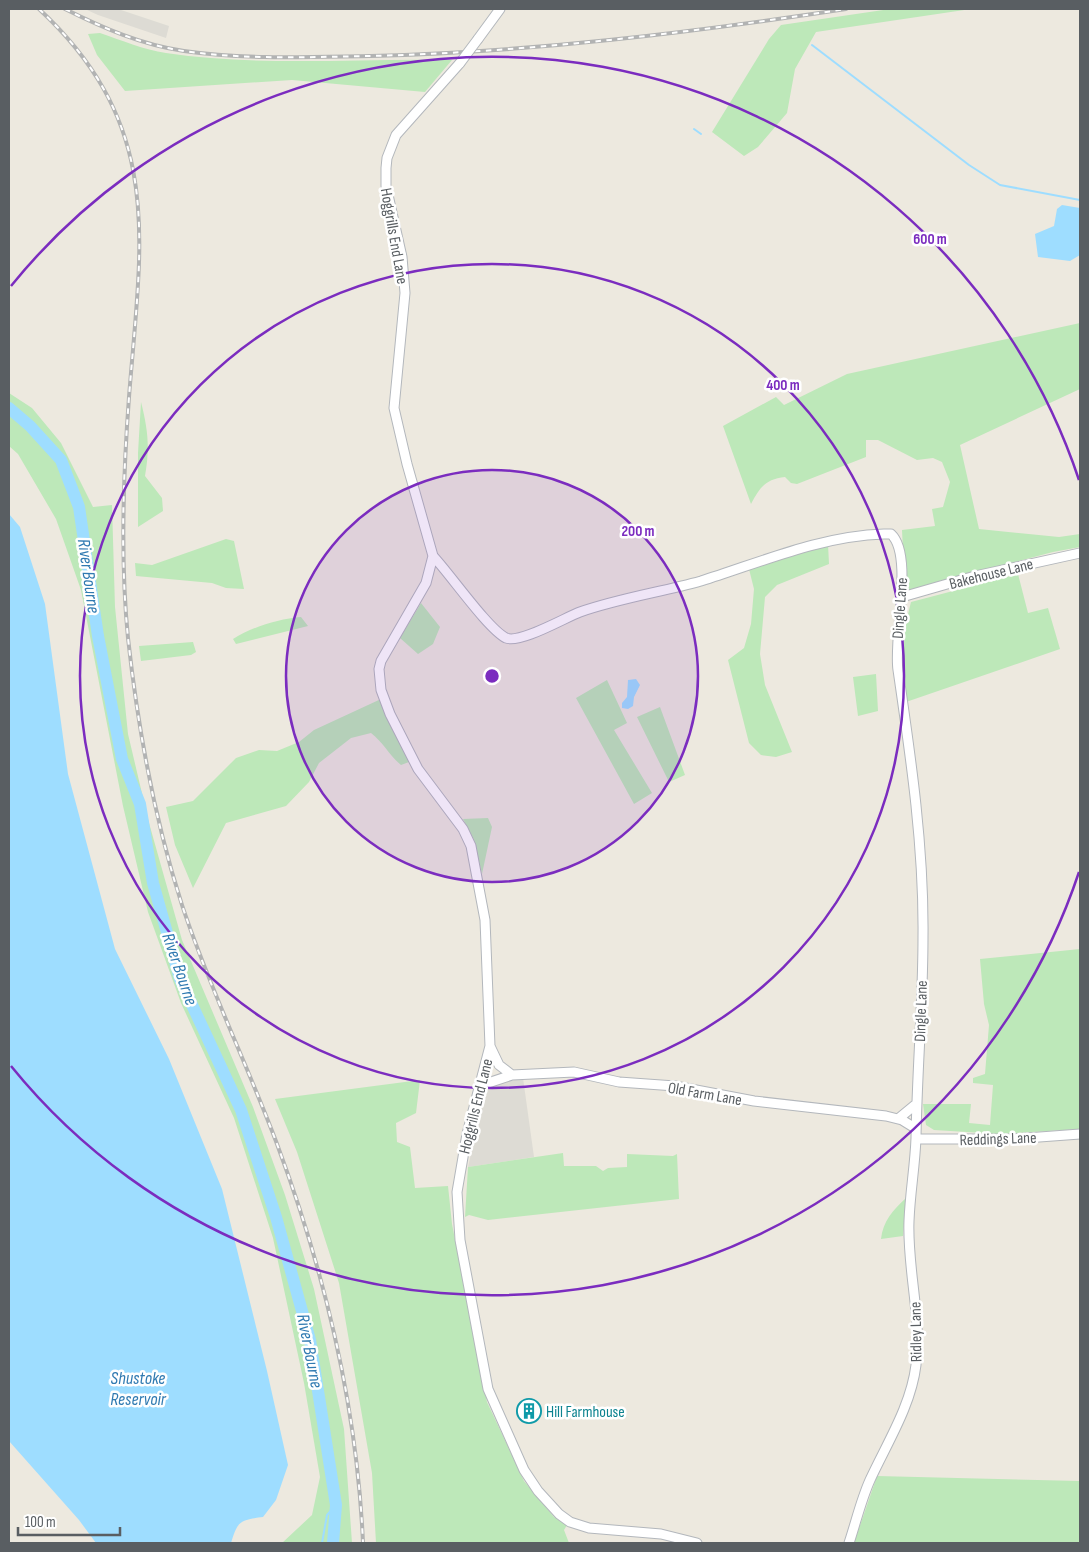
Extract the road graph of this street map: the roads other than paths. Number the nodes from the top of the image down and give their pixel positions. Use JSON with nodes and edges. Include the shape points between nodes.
{"nodes":[{"id":1,"x":500,"y":9,"type":"edge"},
{"id":2,"x":1080,"y":552,"type":"edge"},
{"id":3,"x":433,"y":556,"type":"junction"},
{"id":4,"x":430,"y":573,"type":"junction"},
{"id":5,"x":450,"y":574,"type":"junction"},
{"id":6,"x":902,"y":597,"type":"junction"},
{"id":7,"x":490,"y":1046,"type":"junction"},
{"id":8,"x":512,"y":1074,"type":"junction"},
{"id":9,"x":482,"y":1084,"type":"junction"},
{"id":10,"x":915,"y":1105,"type":"junction"},
{"id":11,"x":898,"y":1119,"type":"junction"},
{"id":12,"x":916,"y":1128,"type":"junction"},
{"id":13,"x":1080,"y":1134,"type":"edge"},
{"id":14,"x":916,"y":1139,"type":"junction"},
{"id":15,"x":697,"y":1543,"type":"edge"},
{"id":16,"x":849,"y":1543,"type":"edge"}],
"edges":[{"from":1,"to":3,"type":"street","name":"Hoggrills End Lane","bridge":true,"via":[[460,63],[396,135],[387,158],[385,176],[406,293],[394,408]]},
{"from":2,"to":6,"type":"street","name":"Bakehouse Lane"},
{"from":3,"to":4,"type":"street","name":"Hoggrills End Lane"},
{"from":3,"to":5,"type":"street","name":"Dingle Lane"},
{"from":4,"to":5,"type":"street"},
{"from":4,"to":7,"type":"street","name":"Hoggrills End Lane","via":[[381,661],[379,679],[390,714],[415,764],[463,829],[471,846],[487,933]]},
{"from":5,"to":6,"type":"street","name":"Dingle Lane","via":[[495,629],[506,638],[514,639],[598,606],[700,581],[804,546],[891,534],[899,544]]},
{"from":6,"to":10,"type":"street","name":"Dingle Lane","via":[[896,656],[921,844],[923,901]]},
{"from":7,"to":8,"type":"street","via":[[499,1065]]},
{"from":7,"to":9,"type":"street","name":"Hoggrills End Lane"},
{"from":8,"to":9,"type":"street","name":"Old Farm Lane"},
{"from":8,"to":11,"type":"street","name":"Old Farm Lane","via":[[574,1072],[619,1082],[675,1086],[754,1102]]},
{"from":9,"to":15,"type":"street","name":"Hoggrills End Lane","via":[[460,1167],[457,1192],[460,1240],[488,1389],[519,1461],[546,1501],[570,1522],[596,1529],[661,1534]]},
{"from":10,"to":11,"type":"street"},
{"from":10,"to":12,"type":"street","name":"Dingle Lane"},
{"from":11,"to":12,"type":"street","name":"Old Farm Lane"},
{"from":12,"to":14,"type":"street","name":"Dingle Lane"},
{"from":13,"to":14,"type":"street","name":"Reddings Lane","via":[[1013,1139]]},
{"from":14,"to":16,"type":"street","name":"Ridley Lane","via":[[908,1244],[917,1328],[915,1376],[903,1410],[869,1482]]}]}
